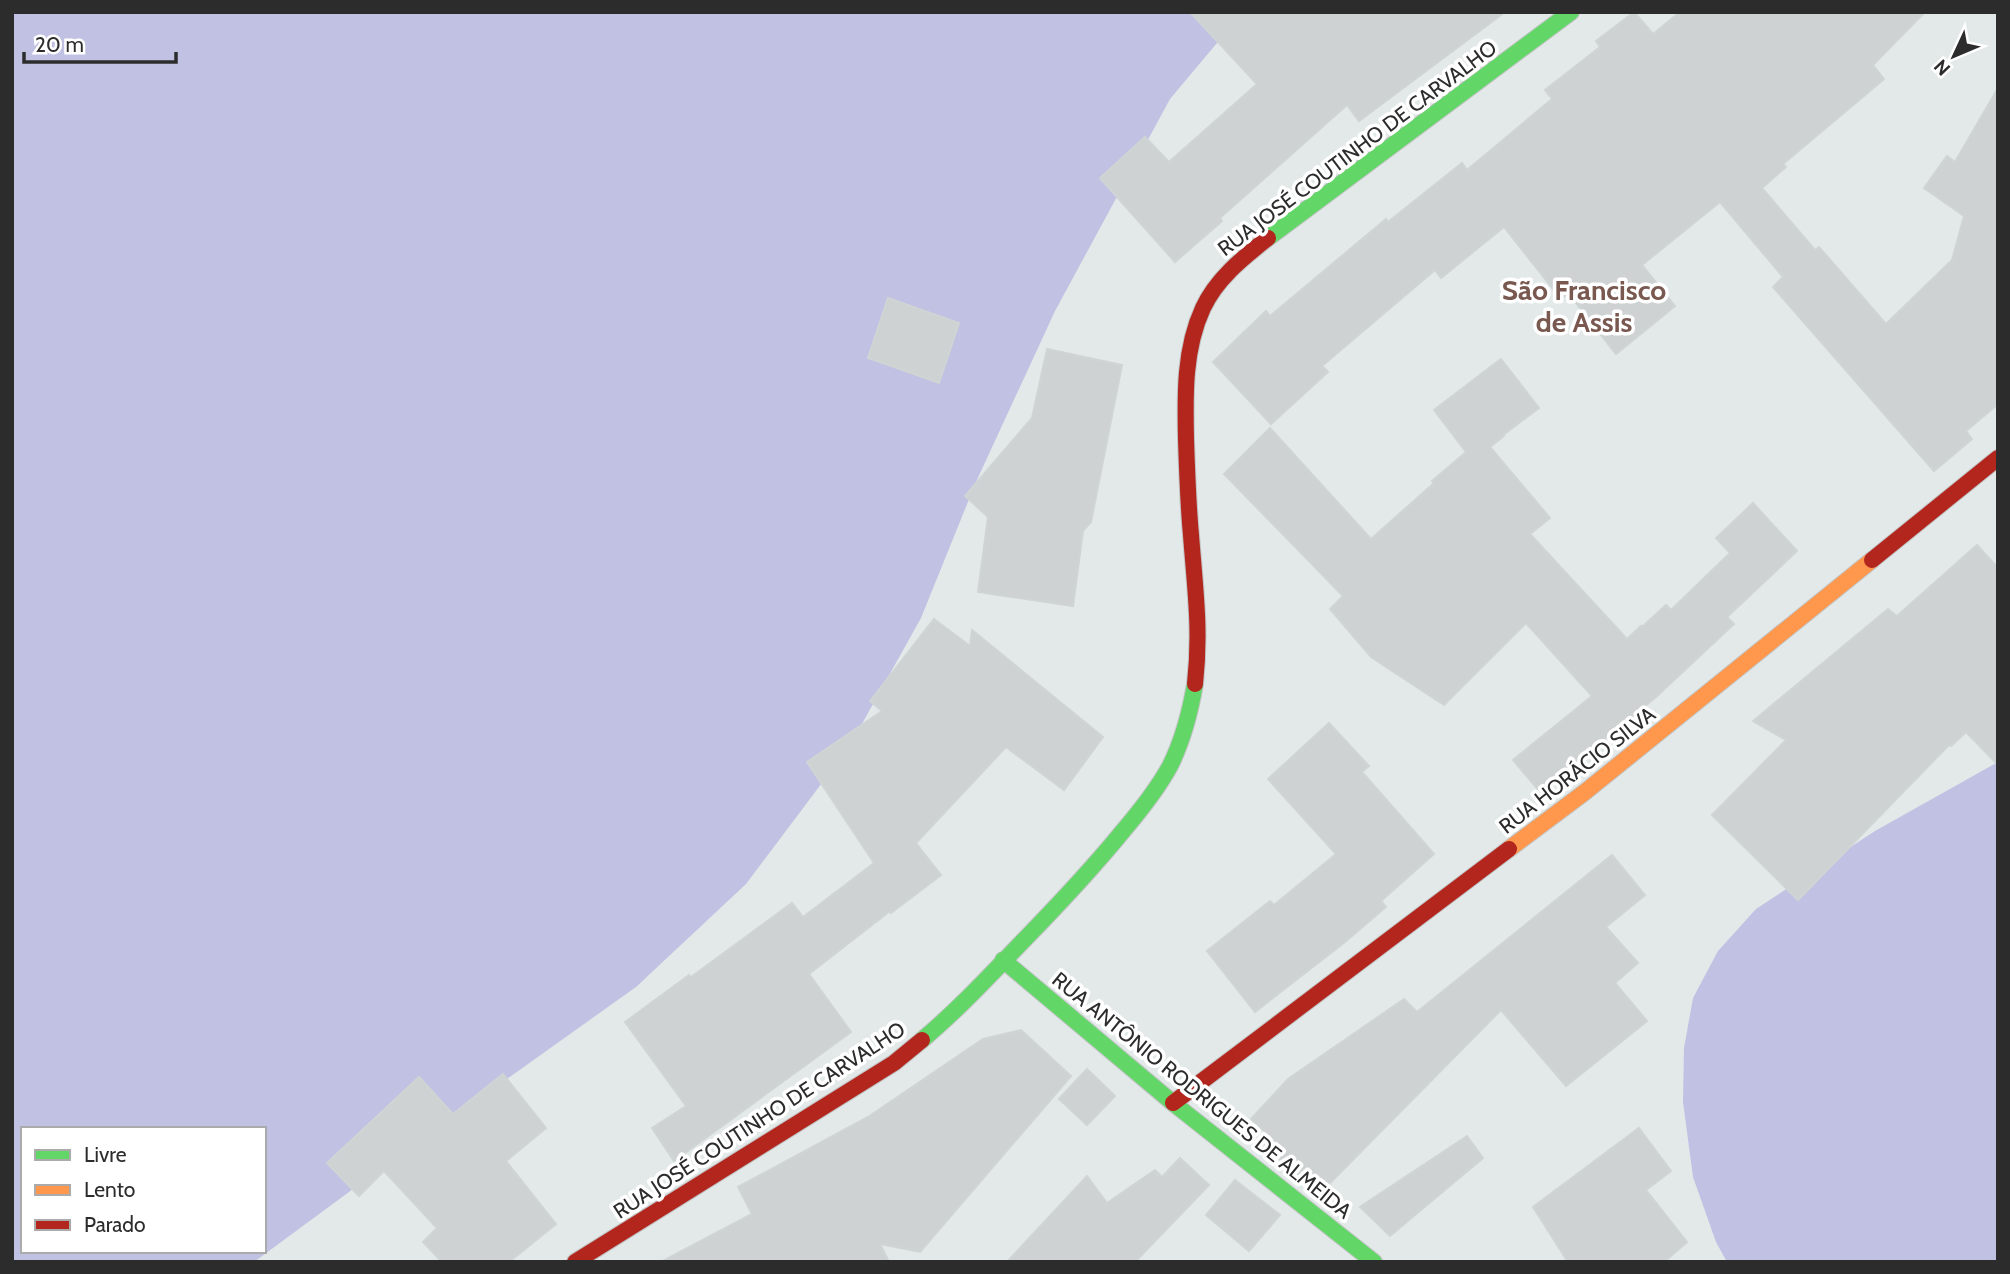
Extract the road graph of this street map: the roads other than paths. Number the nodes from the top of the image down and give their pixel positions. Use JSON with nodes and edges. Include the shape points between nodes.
{"nodes":[{"id":1,"x":1571,"y":12,"type":"edge"},
{"id":2,"x":1998,"y":458,"type":"edge"},
{"id":3,"x":1003,"y":960,"type":"junction"},
{"id":4,"x":1172,"y":1103,"type":"junction"},
{"id":5,"x":575,"y":1262,"type":"edge"},
{"id":6,"x":1374,"y":1262,"type":"edge"}],
"edges":[{"from":1,"to":3,"type":"street","name":"RUA JOSÉ COUTINHO DE CARVALHO","via":[[1238,261],[1204,306],[1194,332],[1185,395],[1186,473],[1199,634],[1183,736],[1158,788],[1091,871]]},
{"from":2,"to":4,"type":"street","name":"RUA HORÁCIO SILVA","via":[[1585,792]]},
{"from":3,"to":4,"type":"street","name":"RUA ANTÔNIO RODRIGUES DE ALMEIDA"},
{"from":3,"to":5,"type":"street","name":"RUA JOSÉ COUTINHO DE CARVALHO","via":[[945,1021],[894,1063]]},
{"from":4,"to":6,"type":"street","name":"RUA ANTÔNIO RODRIGUES DE ALMEIDA"}]}
